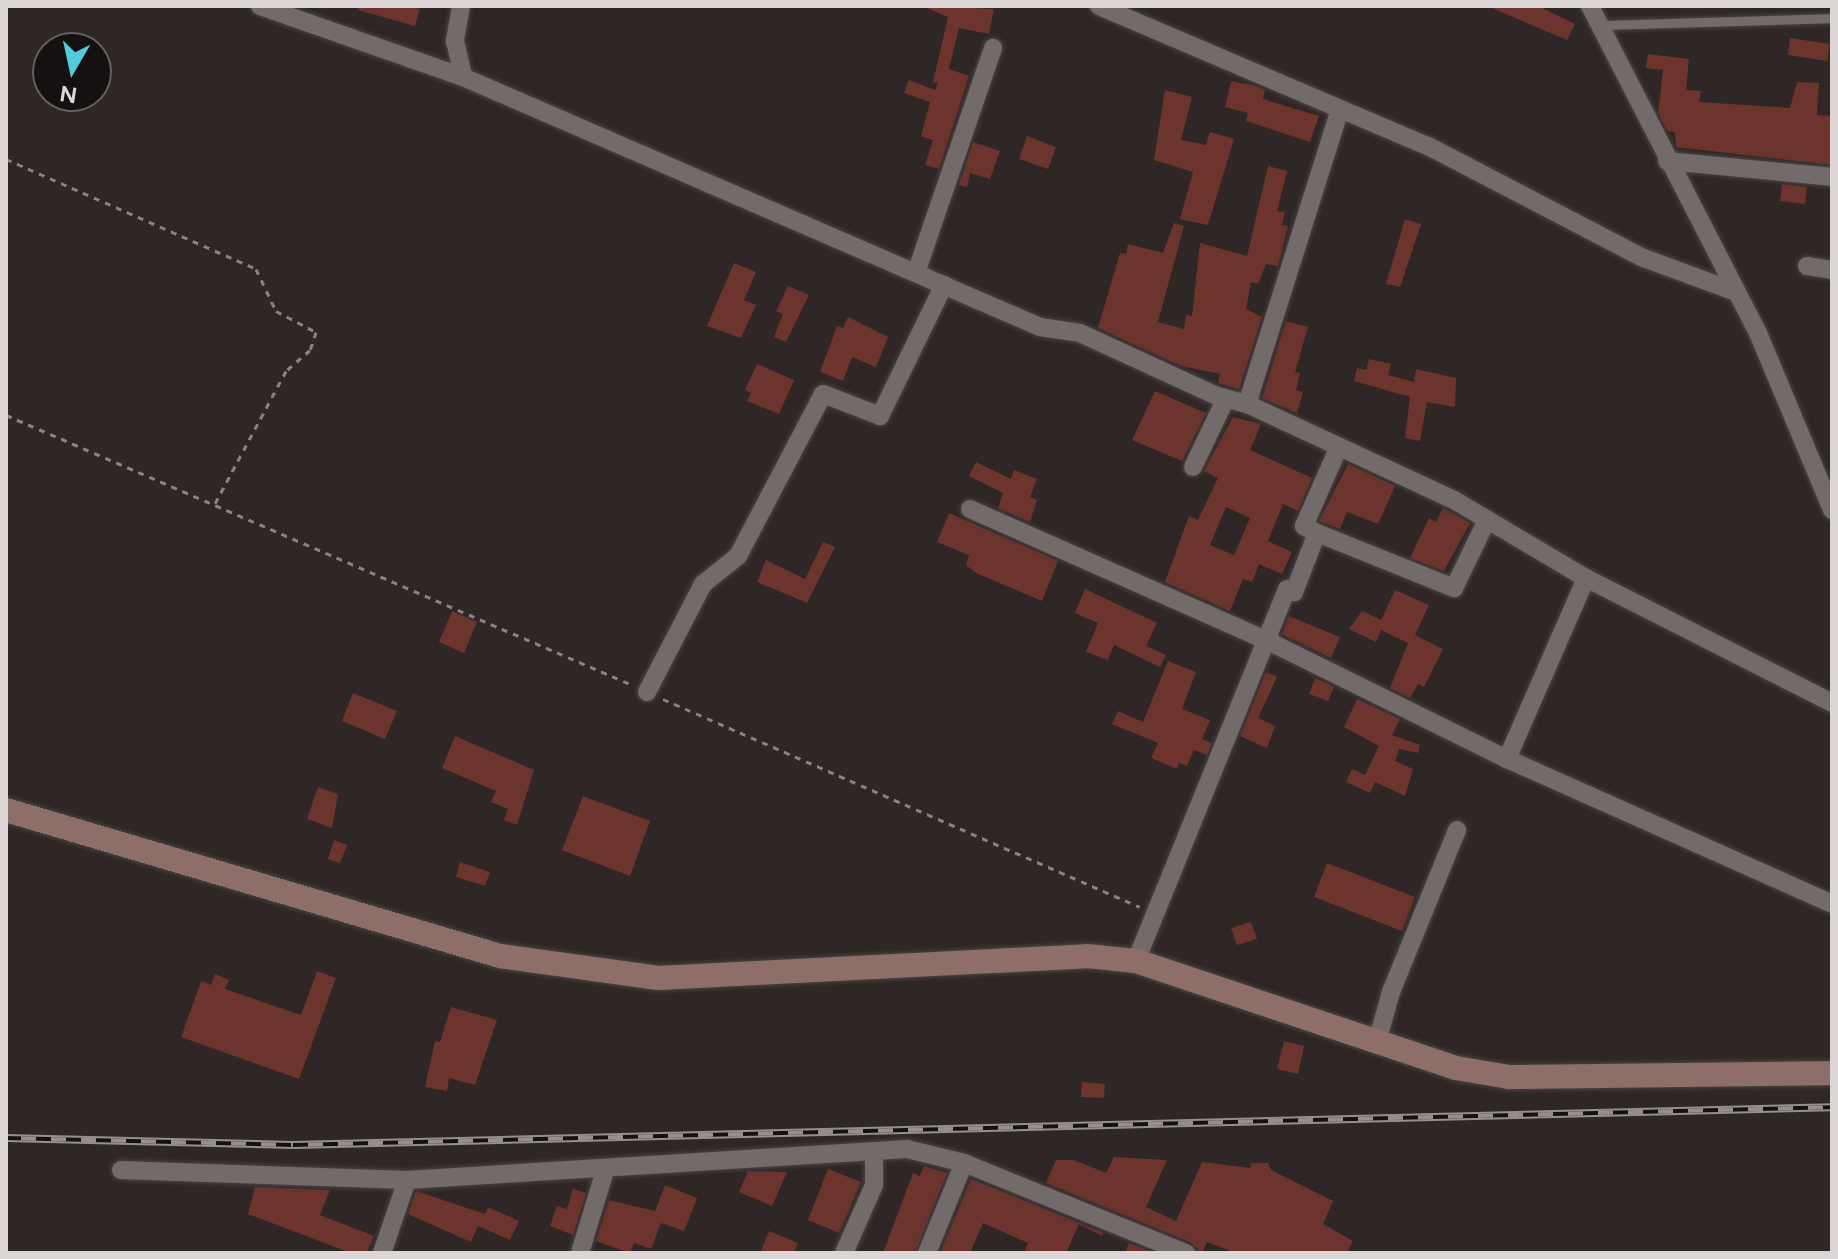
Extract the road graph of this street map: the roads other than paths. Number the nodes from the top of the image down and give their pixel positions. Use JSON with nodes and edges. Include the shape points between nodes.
{"nodes":[{"id":1,"x":260,"y":6,"type":"edge"},
{"id":2,"x":461,"y":6,"type":"edge"},
{"id":3,"x":1099,"y":6,"type":"edge"},
{"id":4,"x":1590,"y":6,"type":"edge"},
{"id":5,"x":1832,"y":18,"type":"edge"},
{"id":6,"x":1600,"y":25,"type":"junction"},
{"id":7,"x":993,"y":48,"type":"dead end"},
{"id":8,"x":463,"y":77,"type":"junction"},
{"id":9,"x":1340,"y":109,"type":"junction"},
{"id":10,"x":1667,"y":161,"type":"junction"},
{"id":11,"x":1832,"y":177,"type":"edge"},
{"id":12,"x":1807,"y":266,"type":"dead end"},
{"id":13,"x":1832,"y":270,"type":"edge"},
{"id":14,"x":916,"y":273,"type":"junction"},
{"id":15,"x":944,"y":285,"type":"junction"},
{"id":16,"x":1736,"y":292,"type":"junction"},
{"id":17,"x":1226,"y":398,"type":"junction"},
{"id":18,"x":1247,"y":404,"type":"junction"},
{"id":19,"x":1338,"y":449,"type":"junction"},
{"id":20,"x":1193,"y":467,"type":"dead end"},
{"id":21,"x":970,"y":509,"type":"dead end"},
{"id":22,"x":1832,"y":510,"type":"edge"},
{"id":23,"x":1487,"y":520,"type":"junction"},
{"id":24,"x":1317,"y":533,"type":"junction"},
{"id":25,"x":1586,"y":578,"type":"junction"},
{"id":26,"x":1268,"y":641,"type":"junction"},
{"id":27,"x":647,"y":692,"type":"road end"},
{"id":28,"x":1832,"y":703,"type":"edge"},
{"id":29,"x":1507,"y":759,"type":"junction"},
{"id":30,"x":6,"y":810,"type":"edge"},
{"id":31,"x":1457,"y":830,"type":"dead end"},
{"id":32,"x":1832,"y":904,"type":"edge"},
{"id":33,"x":1136,"y":961,"type":"junction"},
{"id":34,"x":1377,"y":1042,"type":"junction"},
{"id":35,"x":1832,"y":1073,"type":"edge"},
{"id":36,"x":874,"y":1151,"type":"junction"},
{"id":37,"x":964,"y":1163,"type":"junction"},
{"id":38,"x":121,"y":1170,"type":"dead end"},
{"id":39,"x":605,"y":1170,"type":"junction"},
{"id":40,"x":407,"y":1180,"type":"junction"},
{"id":41,"x":382,"y":1253,"type":"edge"},
{"id":42,"x":580,"y":1253,"type":"edge"},
{"id":43,"x":844,"y":1253,"type":"edge"},
{"id":44,"x":927,"y":1253,"type":"edge"},
{"id":45,"x":1186,"y":1253,"type":"edge"}],
"edges":[{"from":1,"to":8,"type":"street"},
{"from":2,"to":8,"type":"street","via":[[455,41]]},
{"from":3,"to":9,"type":"street"},
{"from":4,"to":6,"type":"street"},
{"from":5,"to":6,"type":"lane"},
{"from":6,"to":10,"type":"street"},
{"from":7,"to":14,"type":"street"},
{"from":8,"to":14,"type":"street"},
{"from":9,"to":16,"type":"street","via":[[1468,165],[1641,257]]},
{"from":9,"to":18,"type":"street"},
{"from":10,"to":11,"type":"street"},
{"from":10,"to":16,"type":"street"},
{"from":12,"to":13,"type":"street"},
{"from":14,"to":15,"type":"street"},
{"from":15,"to":17,"type":"street","via":[[1040,327],[1080,333]]},
{"from":15,"to":27,"type":"street","via":[[880,416],[823,394],[738,556],[703,584]]},
{"from":16,"to":22,"type":"street"},
{"from":17,"to":18,"type":"street"},
{"from":17,"to":20,"type":"street"},
{"from":18,"to":19,"type":"street"},
{"from":19,"to":23,"type":"street"},
{"from":19,"to":24,"type":"street","via":[[1304,526]]},
{"from":21,"to":26,"type":"street"},
{"from":23,"to":24,"type":"street","via":[[1454,588]]},
{"from":23,"to":25,"type":"street"},
{"from":24,"to":26,"type":"street","via":[[1294,592],[1287,589]]},
{"from":25,"to":28,"type":"street"},
{"from":25,"to":29,"type":"street"},
{"from":26,"to":29,"type":"street"},
{"from":26,"to":33,"type":"street"},
{"from":29,"to":32,"type":"street"},
{"from":30,"to":33,"type":"street","via":[[500,956],[658,978],[1087,956]]},
{"from":31,"to":34,"type":"street","via":[[1391,992]]},
{"from":33,"to":34,"type":"street"},
{"from":34,"to":35,"type":"street","via":[[1456,1068],[1509,1077]]},
{"from":36,"to":37,"type":"street","via":[[907,1149]]},
{"from":36,"to":39,"type":"street"},
{"from":36,"to":43,"type":"street","via":[[874,1185]]},
{"from":37,"to":44,"type":"street"},
{"from":37,"to":45,"type":"street"},
{"from":38,"to":40,"type":"street"},
{"from":39,"to":40,"type":"street"},
{"from":39,"to":42,"type":"street"},
{"from":40,"to":41,"type":"street"}]}
